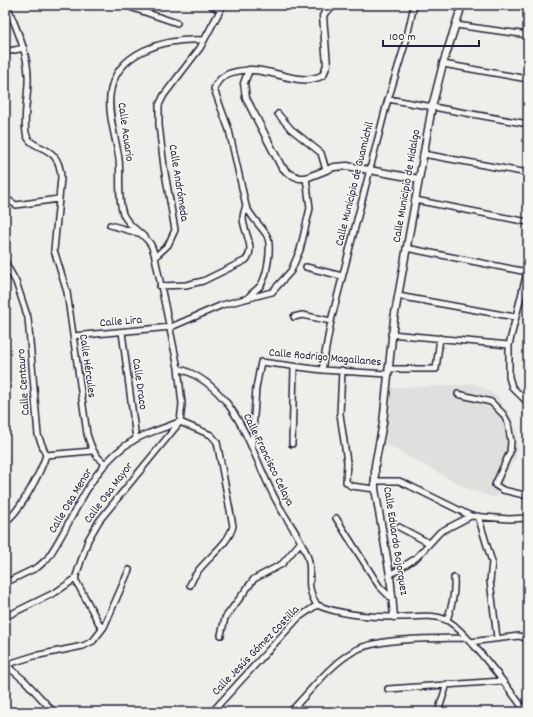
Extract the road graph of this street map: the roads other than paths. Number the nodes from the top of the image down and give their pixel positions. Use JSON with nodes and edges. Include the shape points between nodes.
{"nodes":[{"id":1,"x":7,"y":5,"type":"edge"},
{"id":2,"x":124,"y":5,"type":"edge"},
{"id":3,"x":210,"y":5,"type":"edge"},
{"id":4,"x":223,"y":5,"type":"edge"},
{"id":5,"x":336,"y":5,"type":"edge"},
{"id":6,"x":414,"y":5,"type":"edge"},
{"id":7,"x":462,"y":5,"type":"edge"},
{"id":8,"x":220,"y":10,"type":"junction"},
{"id":9,"x":176,"y":23,"type":"dead end"},
{"id":10,"x":456,"y":25,"type":"junction"},
{"id":11,"x":528,"y":35,"type":"edge"},
{"id":12,"x":204,"y":40,"type":"junction"},
{"id":13,"x":24,"y":48,"type":"junction"},
{"id":14,"x":5,"y":52,"type":"edge"},
{"id":15,"x":443,"y":64,"type":"junction"},
{"id":16,"x":249,"y":70,"type":"junction"},
{"id":17,"x":528,"y":79,"type":"edge"},
{"id":18,"x":388,"y":99,"type":"junction"},
{"id":19,"x":432,"y":107,"type":"junction"},
{"id":20,"x":278,"y":114,"type":"dead end"},
{"id":21,"x":528,"y":124,"type":"edge"},
{"id":22,"x":423,"y":154,"type":"junction"},
{"id":23,"x":326,"y":170,"type":"junction"},
{"id":24,"x":370,"y":170,"type":"junction"},
{"id":25,"x":528,"y":173,"type":"edge"},
{"id":26,"x":306,"y":178,"type":"junction"},
{"id":27,"x":419,"y":179,"type":"junction"},
{"id":28,"x":5,"y":198,"type":"edge"},
{"id":29,"x":58,"y":199,"type":"junction"},
{"id":30,"x":415,"y":200,"type":"junction"},
{"id":31,"x":246,"y":206,"type":"junction"},
{"id":32,"x":528,"y":222,"type":"edge"},
{"id":33,"x":110,"y":226,"type":"dead end"},
{"id":34,"x":139,"y":234,"type":"junction"},
{"id":35,"x":406,"y":248,"type":"junction"},
{"id":36,"x":155,"y":257,"type":"junction"},
{"id":37,"x":528,"y":260,"type":"edge"},
{"id":38,"x":5,"y":262,"type":"edge"},
{"id":39,"x":306,"y":267,"type":"dead end"},
{"id":40,"x":527,"y":272,"type":"junction"},
{"id":41,"x":342,"y":276,"type":"junction"},
{"id":42,"x":160,"y":286,"type":"junction"},
{"id":43,"x":398,"y":296,"type":"junction"},
{"id":44,"x":248,"y":298,"type":"junction"},
{"id":45,"x":294,"y":317,"type":"dead end"},
{"id":46,"x":515,"y":317,"type":"junction"},
{"id":47,"x":331,"y":321,"type":"junction"},
{"id":48,"x":171,"y":327,"type":"junction"},
{"id":49,"x":122,"y":332,"type":"junction"},
{"id":50,"x":391,"y":334,"type":"junction"},
{"id":51,"x":73,"y":336,"type":"junction"},
{"id":52,"x":440,"y":338,"type":"junction"},
{"id":53,"x":509,"y":344,"type":"junction"},
{"id":54,"x":294,"y":367,"type":"junction"},
{"id":55,"x":178,"y":368,"type":"junction"},
{"id":56,"x":322,"y":370,"type":"junction"},
{"id":57,"x":342,"y":370,"type":"junction"},
{"id":58,"x":388,"y":371,"type":"junction"},
{"id":59,"x":458,"y":394,"type":"dead end"},
{"id":60,"x":528,"y":403,"type":"edge"},
{"id":61,"x":180,"y":422,"type":"junction"},
{"id":62,"x":136,"y":439,"type":"junction"},
{"id":63,"x":292,"y":444,"type":"dead end"},
{"id":64,"x":252,"y":445,"type":"junction"},
{"id":65,"x":92,"y":451,"type":"junction"},
{"id":66,"x":46,"y":455,"type":"junction"},
{"id":67,"x":106,"y":464,"type":"junction"},
{"id":68,"x":374,"y":481,"type":"junction"},
{"id":69,"x":375,"y":489,"type":"junction"},
{"id":70,"x":528,"y":496,"type":"edge"},
{"id":71,"x":471,"y":516,"type":"junction"},
{"id":72,"x":478,"y":516,"type":"junction"},
{"id":73,"x":336,"y":518,"type":"dead end"},
{"id":74,"x":528,"y":518,"type":"edge"},
{"id":75,"x":6,"y":520,"type":"edge"},
{"id":76,"x":399,"y":528,"type":"dead end"},
{"id":77,"x":300,"y":543,"type":"junction"},
{"id":78,"x":429,"y":543,"type":"junction"},
{"id":79,"x":129,"y":570,"type":"dead end"},
{"id":80,"x":390,"y":575,"type":"junction"},
{"id":81,"x":454,"y":578,"type":"dead end"},
{"id":82,"x":75,"y":579,"type":"junction"},
{"id":83,"x":5,"y":583,"type":"edge"},
{"id":84,"x":190,"y":585,"type":"dead end"},
{"id":85,"x":393,"y":600,"type":"junction"},
{"id":86,"x":316,"y":605,"type":"junction"},
{"id":87,"x":5,"y":617,"type":"edge"},
{"id":88,"x":394,"y":617,"type":"junction"},
{"id":89,"x":447,"y":620,"type":"junction"},
{"id":90,"x":102,"y":629,"type":"junction"},
{"id":91,"x":221,"y":635,"type":"dead end"},
{"id":92,"x":497,"y":638,"type":"junction"},
{"id":93,"x":528,"y":639,"type":"edge"},
{"id":94,"x":468,"y":640,"type":"junction"},
{"id":95,"x":5,"y":665,"type":"edge"},
{"id":96,"x":502,"y":681,"type":"junction"},
{"id":97,"x":447,"y":684,"type":"junction"},
{"id":98,"x":388,"y":689,"type":"dead end"},
{"id":99,"x":51,"y":709,"type":"dead end"},
{"id":100,"x":212,"y":712,"type":"edge"},
{"id":101,"x":290,"y":712,"type":"edge"},
{"id":102,"x":438,"y":712,"type":"edge"},
{"id":103,"x":526,"y":712,"type":"edge"}],
"edges":[{"from":1,"to":13,"type":"street"},
{"from":2,"to":9,"type":"street"},
{"from":3,"to":8,"type":"street"},
{"from":4,"to":8,"type":"street","name":"Calle Andrómeda"},
{"from":5,"to":16,"type":"street","via":[[323,16],[327,65],[323,75],[312,79],[288,77],[259,69]]},
{"from":6,"to":18,"type":"street","name":"Calle Municipio de Guamúchil","via":[[406,42]]},
{"from":7,"to":10,"type":"street","name":"Calle Municipio de Hidalgo"},
{"from":8,"to":12,"type":"street","name":"Calle Andrómeda"},
{"from":10,"to":11,"type":"street"},
{"from":10,"to":15,"type":"street","name":"Calle Municipio de Hidalgo"},
{"from":12,"to":34,"type":"street","name":"Calle Acuario","via":[[184,39],[144,50],[125,63],[112,81],[110,101],[119,162],[121,207],[129,223]]},
{"from":12,"to":36,"type":"street","name":"Calle Andrómeda","via":[[164,95],[160,105],[159,125],[164,167],[175,230],[168,245]]},
{"from":13,"to":14,"type":"street"},
{"from":13,"to":29,"type":"street","name":"Calle Hércules","via":[[28,74],[26,133],[30,140],[51,152],[58,160],[61,172]]},
{"from":15,"to":17,"type":"street"},
{"from":15,"to":19,"type":"street","name":"Calle Municipio de Hidalgo"},
{"from":16,"to":26,"type":"street","via":[[244,83],[246,98],[281,166],[293,177]]},
{"from":16,"to":31,"type":"street","via":[[226,74],[219,79],[214,89],[229,130]]},
{"from":18,"to":19,"type":"street"},
{"from":18,"to":24,"type":"street","name":"Calle Municipio de Guamúchil"},
{"from":19,"to":21,"type":"street"},
{"from":19,"to":22,"type":"street","name":"Calle Municipio de Hidalgo"},
{"from":20,"to":23,"type":"street","via":[[297,134],[321,152]]},
{"from":22,"to":25,"type":"street"},
{"from":22,"to":27,"type":"street","name":"Calle Municipio de Hidalgo"},
{"from":23,"to":24,"type":"street","via":[[346,166]]},
{"from":23,"to":26,"type":"street"},
{"from":24,"to":27,"type":"street"},
{"from":24,"to":41,"type":"street","name":"Calle Municipio de Guamúchil"},
{"from":26,"to":44,"type":"street","name":"Calle Lira","via":[[310,208],[296,262],[282,283],[272,292]]},
{"from":27,"to":30,"type":"street","name":"Calle Municipio de Hidalgo"},
{"from":28,"to":29,"type":"street","via":[[16,205]]},
{"from":29,"to":51,"type":"street","name":"Calle Hércules","via":[[54,241],[67,292]]},
{"from":30,"to":32,"type":"street"},
{"from":30,"to":35,"type":"street","name":"Calle Municipio de Hidalgo"},
{"from":31,"to":42,"type":"street","via":[[243,218],[250,249],[246,260],[203,281],[186,285]]},
{"from":31,"to":44,"type":"street","via":[[252,218],[266,234],[270,246],[262,282]]},
{"from":33,"to":34,"type":"street"},
{"from":34,"to":36,"type":"street","name":"Calle Acuario","via":[[151,245]]},
{"from":35,"to":40,"type":"street"},
{"from":35,"to":43,"type":"street","name":"Calle Municipio de Hidalgo"},
{"from":36,"to":42,"type":"street"},
{"from":37,"to":40,"type":"street"},
{"from":38,"to":66,"type":"street","name":"Calle Centauro","via":[[16,282],[28,318],[38,435]]},
{"from":39,"to":41,"type":"street"},
{"from":40,"to":46,"type":"street"},
{"from":41,"to":47,"type":"street","name":"Calle Municipio de Guamúchil"},
{"from":42,"to":48,"type":"street"},
{"from":43,"to":46,"type":"street"},
{"from":43,"to":50,"type":"street","name":"Calle Municipio de Hidalgo"},
{"from":44,"to":48,"type":"street","name":"Calle Lira","via":[[217,307]]},
{"from":45,"to":47,"type":"street","via":[[302,315]]},
{"from":46,"to":53,"type":"street"},
{"from":47,"to":56,"type":"street","name":"Calle Municipio de Guamúchil"},
{"from":48,"to":49,"type":"street","name":"Calle Lira"},
{"from":48,"to":55,"type":"street"},
{"from":49,"to":51,"type":"street","name":"Calle Lira"},
{"from":49,"to":62,"type":"street","name":"Calle Draco"},
{"from":50,"to":52,"type":"street"},
{"from":50,"to":58,"type":"street","name":"Calle Municipio de Hidalgo"},
{"from":51,"to":65,"type":"street","name":"Calle Hércules","via":[[81,400]]},
{"from":52,"to":53,"type":"street"},
{"from":52,"to":58,"type":"street","name":"Calle Rodrigo Magallanes","via":[[436,369]]},
{"from":53,"to":60,"type":"street","via":[[510,382]]},
{"from":54,"to":56,"type":"street","name":"Calle Rodrigo Magallanes"},
{"from":54,"to":63,"type":"street"},
{"from":54,"to":64,"type":"street","name":"Calle Rodrigo Magallanes","via":[[260,362]]},
{"from":55,"to":61,"type":"street","via":[[182,404]]},
{"from":55,"to":64,"type":"street","name":"Calle Francisco Celaya","via":[[201,379],[224,399],[244,428]]},
{"from":56,"to":57,"type":"street","name":"Calle Rodrigo Magallanes"},
{"from":57,"to":58,"type":"street","name":"Calle Rodrigo Magallanes"},
{"from":57,"to":69,"type":"street","via":[[340,414],[347,462],[347,484]]},
{"from":58,"to":68,"type":"street","name":"Calle Eduardo Bojorquez"},
{"from":59,"to":70,"type":"street","via":[[491,402],[503,414],[508,423],[511,442],[510,452],[495,483],[496,487]]},
{"from":61,"to":62,"type":"street","name":"Calle Osa Menor"},
{"from":61,"to":82,"type":"street","name":"Calle Osa Mayor","via":[[99,521],[88,540]]},
{"from":61,"to":84,"type":"street","via":[[211,435],[217,442],[233,526],[228,537],[195,572]]},
{"from":62,"to":67,"type":"street","name":"Calle Osa Menor"},
{"from":64,"to":77,"type":"street","name":"Calle Francisco Celaya","via":[[264,479]]},
{"from":65,"to":66,"type":"street"},
{"from":65,"to":67,"type":"street"},
{"from":66,"to":75,"type":"street","via":[[31,488]]},
{"from":67,"to":83,"type":"street","name":"Calle Osa Menor","via":[[90,485],[47,559],[38,567]]},
{"from":68,"to":69,"type":"street","name":"Calle Eduardo Bojorquez"},
{"from":68,"to":71,"type":"street","via":[[408,484]]},
{"from":69,"to":80,"type":"street","name":"Calle Eduardo Bojorquez"},
{"from":71,"to":72,"type":"street"},
{"from":71,"to":78,"type":"street","via":[[440,532]]},
{"from":72,"to":74,"type":"street"},
{"from":72,"to":92,"type":"street","via":[[492,562],[490,582]]},
{"from":73,"to":85,"type":"street","via":[[377,582]]},
{"from":76,"to":78,"type":"street"},
{"from":77,"to":86,"type":"street","name":"Calle Francisco Celaya","via":[[308,560],[309,584]]},
{"from":77,"to":91,"type":"street","via":[[282,564],[254,579],[225,618]]},
{"from":78,"to":80,"type":"street","via":[[416,558]]},
{"from":79,"to":90,"type":"street"},
{"from":80,"to":85,"type":"street","name":"Calle Eduardo Bojorquez"},
{"from":81,"to":89,"type":"street","via":[[455,593]]},
{"from":82,"to":87,"type":"street","via":[[56,592]]},
{"from":82,"to":90,"type":"street"},
{"from":85,"to":88,"type":"street","name":"Calle Eduardo Bojorquez"},
{"from":86,"to":88,"type":"street","via":[[331,611]]},
{"from":86,"to":100,"type":"street","name":"Calle Jesús Gómez Costilla","via":[[298,618]]},
{"from":88,"to":89,"type":"street","via":[[434,616]]},
{"from":89,"to":94,"type":"street"},
{"from":90,"to":95,"type":"street","via":[[93,641],[83,646]]},
{"from":92,"to":93,"type":"street","via":[[519,636]]},
{"from":92,"to":94,"type":"street"},
{"from":94,"to":96,"type":"street"},
{"from":94,"to":101,"type":"street","via":[[388,642],[360,648],[339,661]]},
{"from":95,"to":99,"type":"street","via":[[25,681]]},
{"from":96,"to":97,"type":"street"},
{"from":96,"to":103,"type":"street"},
{"from":97,"to":98,"type":"street"},
{"from":97,"to":102,"type":"street"}]}
